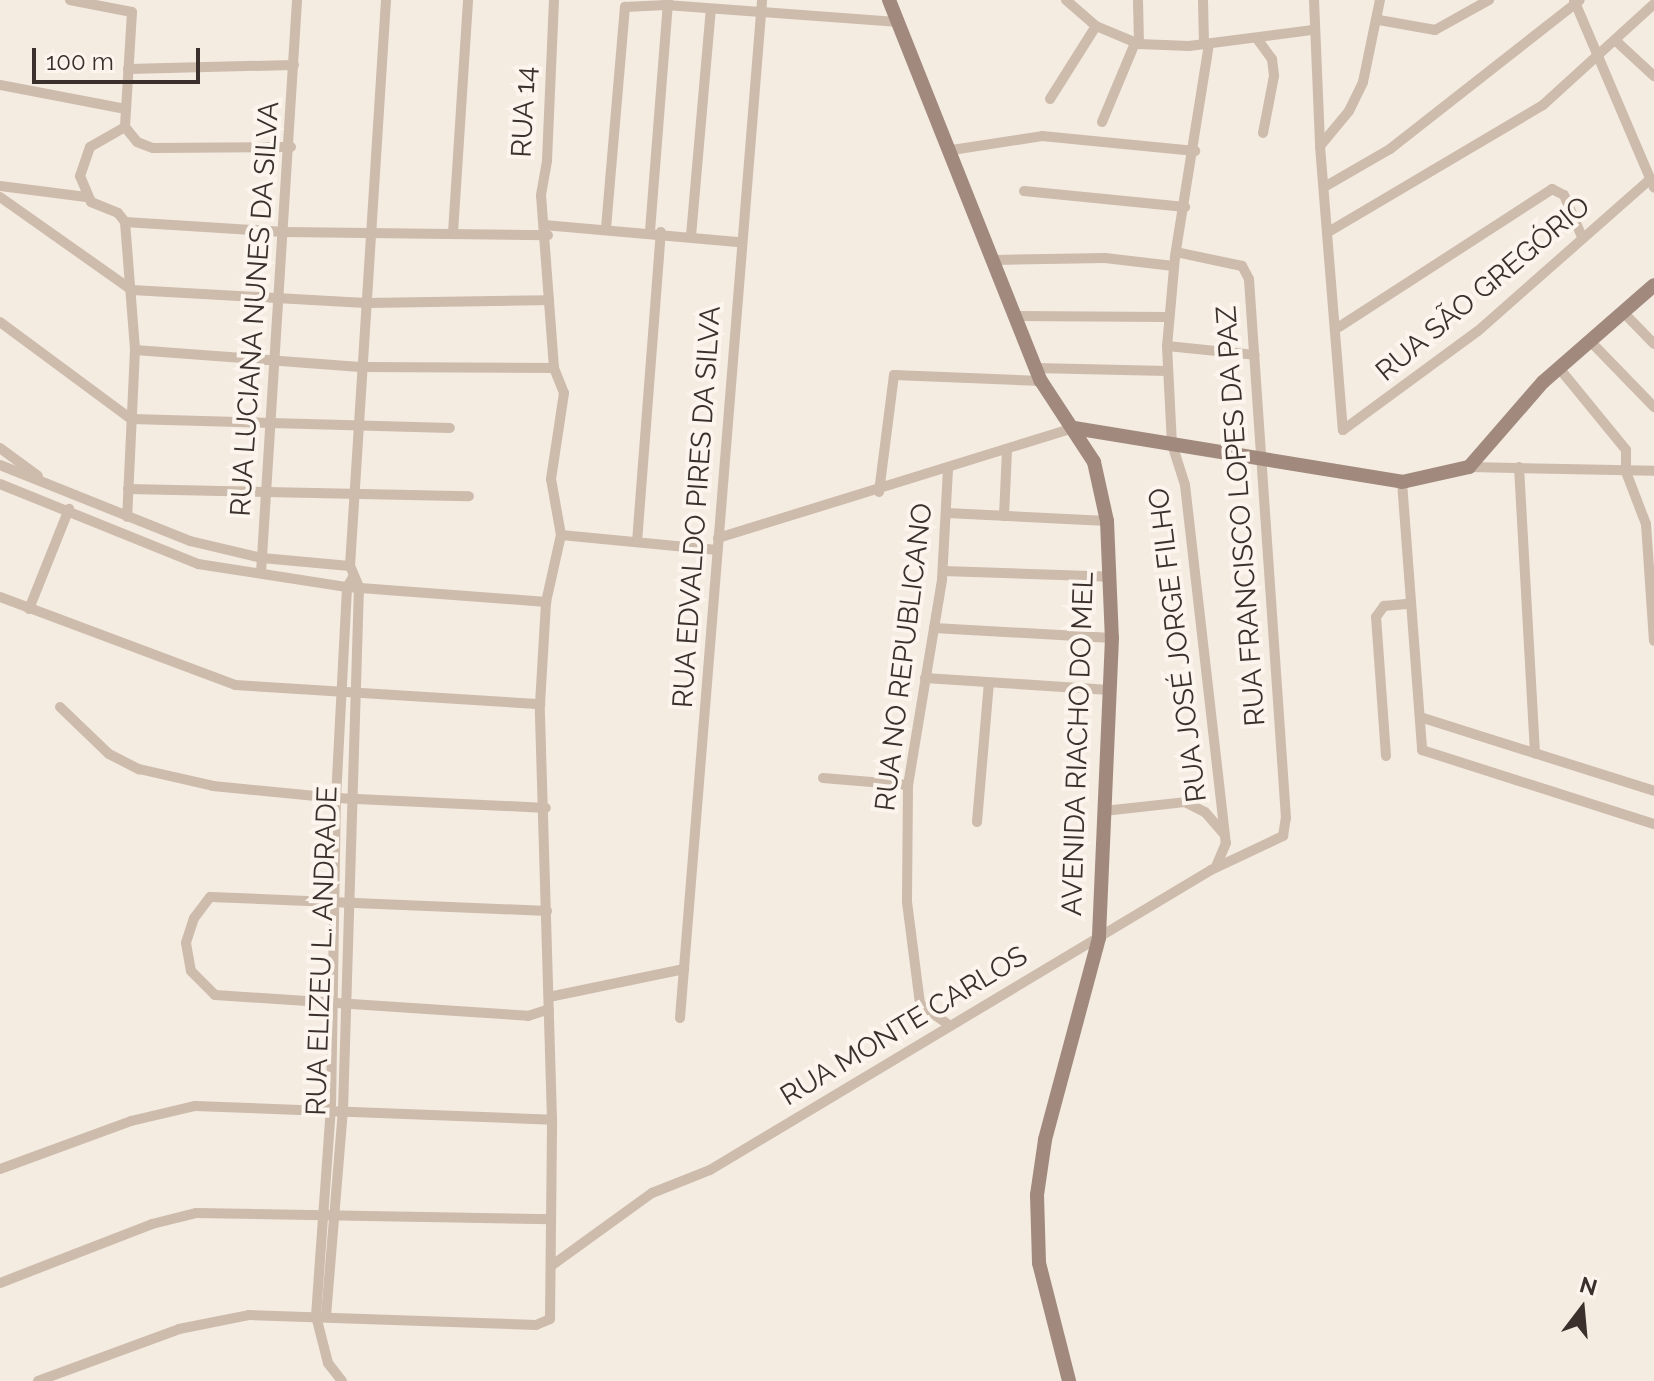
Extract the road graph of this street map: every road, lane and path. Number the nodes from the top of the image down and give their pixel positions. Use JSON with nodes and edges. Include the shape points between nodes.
{"nodes":[{"id":1,"x":70,"y":0,"type":"edge"},
{"id":2,"x":297,"y":0,"type":"edge"},
{"id":3,"x":386,"y":0,"type":"edge"},
{"id":4,"x":468,"y":0,"type":"edge"},
{"id":5,"x":554,"y":0,"type":"edge"},
{"id":6,"x":889,"y":0,"type":"edge"},
{"id":7,"x":1066,"y":0,"type":"edge"},
{"id":8,"x":1138,"y":0,"type":"edge"},
{"id":9,"x":1203,"y":0,"type":"edge"},
{"id":10,"x":1314,"y":0,"type":"edge"},
{"id":11,"x":1380,"y":0,"type":"edge"},
{"id":12,"x":1489,"y":0,"type":"edge"},
{"id":13,"x":1576,"y":1,"type":"edge"},
{"id":14,"x":668,"y":3,"type":"edge"},
{"id":15,"x":1654,"y":4,"type":"edge"},
{"id":16,"x":761,"y":6,"type":"edge"},
{"id":17,"x":711,"y":9,"type":"junction"},
{"id":18,"x":1379,"y":20,"type":"junction"},
{"id":19,"x":899,"y":22,"type":"junction"},
{"id":20,"x":1096,"y":26,"type":"junction"},
{"id":21,"x":1313,"y":30,"type":"junction"},
{"id":22,"x":1258,"y":40,"type":"junction"},
{"id":23,"x":1616,"y":41,"type":"junction"},
{"id":24,"x":1137,"y":44,"type":"junction"},
{"id":25,"x":1207,"y":44,"type":"junction"},
{"id":26,"x":1600,"y":59,"type":"junction"},
{"id":27,"x":294,"y":65,"type":"junction"},
{"id":28,"x":128,"y":69,"type":"junction"},
{"id":29,"x":1654,"y":76,"type":"edge"},
{"id":30,"x":0,"y":85,"type":"edge"},
{"id":31,"x":1050,"y":99,"type":"dead end"},
{"id":32,"x":126,"y":109,"type":"junction"},
{"id":33,"x":1102,"y":122,"type":"dead end"},
{"id":34,"x":125,"y":127,"type":"junction"},
{"id":35,"x":1263,"y":133,"type":"dead end"},
{"id":36,"x":1320,"y":146,"type":"junction"},
{"id":37,"x":291,"y":147,"type":"junction"},
{"id":38,"x":952,"y":150,"type":"junction"},
{"id":39,"x":1195,"y":151,"type":"junction"},
{"id":40,"x":1652,"y":184,"type":"edge"},
{"id":41,"x":0,"y":186,"type":"edge"},
{"id":42,"x":1326,"y":186,"type":"junction"},
{"id":43,"x":1024,"y":191,"type":"dead end"},
{"id":44,"x":0,"y":197,"type":"edge"},
{"id":45,"x":86,"y":197,"type":"junction"},
{"id":46,"x":1185,"y":207,"type":"junction"},
{"id":47,"x":125,"y":222,"type":"junction"},
{"id":48,"x":606,"y":228,"type":"junction"},
{"id":49,"x":546,"y":230,"type":"junction"},
{"id":50,"x":1330,"y":231,"type":"junction"},
{"id":51,"x":285,"y":232,"type":"junction"},
{"id":52,"x":655,"y":232,"type":"junction"},
{"id":53,"x":453,"y":233,"type":"junction"},
{"id":54,"x":370,"y":235,"type":"junction"},
{"id":55,"x":691,"y":236,"type":"junction"},
{"id":56,"x":1582,"y":237,"type":"junction"},
{"id":57,"x":740,"y":242,"type":"junction"},
{"id":58,"x":1176,"y":252,"type":"junction"},
{"id":59,"x":994,"y":260,"type":"junction"},
{"id":60,"x":1174,"y":266,"type":"junction"},
{"id":61,"x":1653,"y":287,"type":"edge"},
{"id":62,"x":132,"y":290,"type":"junction"},
{"id":63,"x":280,"y":299,"type":"junction"},
{"id":64,"x":549,"y":300,"type":"junction"},
{"id":65,"x":366,"y":303,"type":"junction"},
{"id":66,"x":1624,"y":313,"type":"junction"},
{"id":67,"x":1016,"y":316,"type":"junction"},
{"id":68,"x":1167,"y":317,"type":"junction"},
{"id":69,"x":0,"y":322,"type":"edge"},
{"id":70,"x":1339,"y":327,"type":"junction"},
{"id":71,"x":1591,"y":342,"type":"junction"},
{"id":72,"x":1654,"y":344,"type":"edge"},
{"id":73,"x":1167,"y":346,"type":"junction"},
{"id":74,"x":135,"y":350,"type":"junction"},
{"id":75,"x":1255,"y":355,"type":"junction"},
{"id":76,"x":275,"y":363,"type":"junction"},
{"id":77,"x":363,"y":367,"type":"junction"},
{"id":78,"x":554,"y":368,"type":"junction"},
{"id":79,"x":1559,"y":368,"type":"junction"},
{"id":80,"x":1167,"y":371,"type":"junction"},
{"id":81,"x":1038,"y":374,"type":"junction"},
{"id":82,"x":1654,"y":407,"type":"edge"},
{"id":83,"x":131,"y":419,"type":"junction"},
{"id":84,"x":270,"y":427,"type":"junction"},
{"id":85,"x":357,"y":427,"type":"junction"},
{"id":86,"x":450,"y":428,"type":"dead end"},
{"id":87,"x":1074,"y":428,"type":"junction"},
{"id":88,"x":1172,"y":444,"type":"junction"},
{"id":89,"x":0,"y":448,"type":"edge"},
{"id":90,"x":1007,"y":451,"type":"junction"},
{"id":91,"x":1263,"y":461,"type":"junction"},
{"id":92,"x":0,"y":465,"type":"edge"},
{"id":93,"x":1469,"y":467,"type":"junction"},
{"id":94,"x":1519,"y":467,"type":"junction"},
{"id":95,"x":948,"y":469,"type":"junction"},
{"id":96,"x":1654,"y":471,"type":"edge"},
{"id":97,"x":1626,"y":472,"type":"junction"},
{"id":98,"x":1402,"y":482,"type":"junction"},
{"id":99,"x":0,"y":484,"type":"edge"},
{"id":100,"x":49,"y":485,"type":"junction"},
{"id":101,"x":128,"y":489,"type":"junction"},
{"id":102,"x":355,"y":490,"type":"junction"},
{"id":103,"x":266,"y":491,"type":"junction"},
{"id":104,"x":879,"y":492,"type":"junction"},
{"id":105,"x":469,"y":496,"type":"dead end"},
{"id":106,"x":69,"y":509,"type":"junction"},
{"id":107,"x":947,"y":513,"type":"junction"},
{"id":108,"x":1004,"y":516,"type":"junction"},
{"id":109,"x":127,"y":517,"type":"junction"},
{"id":110,"x":1107,"y":521,"type":"junction"},
{"id":111,"x":1650,"y":526,"type":"edge"},
{"id":112,"x":561,"y":535,"type":"junction"},
{"id":113,"x":718,"y":538,"type":"junction"},
{"id":114,"x":637,"y":542,"type":"junction"},
{"id":115,"x":717,"y":550,"type":"junction"},
{"id":116,"x":262,"y":558,"type":"junction"},
{"id":117,"x":352,"y":571,"type":"junction"},
{"id":118,"x":943,"y":571,"type":"junction"},
{"id":119,"x":261,"y":573,"type":"junction"},
{"id":120,"x":1111,"y":577,"type":"junction"},
{"id":121,"x":347,"y":587,"type":"junction"},
{"id":122,"x":359,"y":587,"type":"junction"},
{"id":123,"x":0,"y":597,"type":"edge"},
{"id":124,"x":546,"y":602,"type":"junction"},
{"id":125,"x":1409,"y":604,"type":"junction"},
{"id":126,"x":29,"y":609,"type":"junction"},
{"id":127,"x":934,"y":628,"type":"junction"},
{"id":128,"x":1112,"y":638,"type":"junction"},
{"id":129,"x":1654,"y":641,"type":"edge"},
{"id":130,"x":925,"y":678,"type":"junction"},
{"id":131,"x":989,"y":683,"type":"junction"},
{"id":132,"x":1110,"y":690,"type":"junction"},
{"id":133,"x":342,"y":691,"type":"junction"},
{"id":134,"x":356,"y":692,"type":"junction"},
{"id":135,"x":540,"y":704,"type":"junction"},
{"id":136,"x":60,"y":707,"type":"dead end"},
{"id":137,"x":1420,"y":717,"type":"junction"},
{"id":138,"x":1535,"y":754,"type":"junction"},
{"id":139,"x":1386,"y":756,"type":"dead end"},
{"id":140,"x":823,"y":778,"type":"dead end"},
{"id":141,"x":908,"y":785,"type":"junction"},
{"id":142,"x":1654,"y":791,"type":"edge"},
{"id":143,"x":336,"y":798,"type":"junction"},
{"id":144,"x":350,"y":799,"type":"junction"},
{"id":145,"x":546,"y":808,"type":"junction"},
{"id":146,"x":1104,"y":811,"type":"junction"},
{"id":147,"x":977,"y":822,"type":"dead end"},
{"id":148,"x":1654,"y":824,"type":"edge"},
{"id":149,"x":1286,"y":832,"type":"joint"},
{"id":150,"x":1225,"y":839,"type":"junction"},
{"id":151,"x":1241,"y":856,"type":"junction"},
{"id":152,"x":1215,"y":868,"type":"junction"},
{"id":153,"x":349,"y":900,"type":"junction"},
{"id":154,"x":332,"y":901,"type":"junction"},
{"id":155,"x":547,"y":911,"type":"junction"},
{"id":156,"x":1099,"y":938,"type":"junction"},
{"id":157,"x":684,"y":969,"type":"junction"},
{"id":158,"x":549,"y":997,"type":"junction"},
{"id":159,"x":331,"y":1002,"type":"junction"},
{"id":160,"x":346,"y":1002,"type":"junction"},
{"id":161,"x":549,"y":1009,"type":"junction"},
{"id":162,"x":680,"y":1018,"type":"dead end"},
{"id":163,"x":950,"y":1026,"type":"junction"},
{"id":164,"x":337,"y":1110,"type":"junction"},
{"id":165,"x":552,"y":1120,"type":"junction"},
{"id":166,"x":0,"y":1169,"type":"edge"},
{"id":167,"x":320,"y":1215,"type":"junction"},
{"id":168,"x":333,"y":1215,"type":"junction"},
{"id":169,"x":551,"y":1219,"type":"junction"},
{"id":170,"x":551,"y":1266,"type":"junction"},
{"id":171,"x":0,"y":1283,"type":"edge"},
{"id":172,"x":321,"y":1316,"type":"junction"},
{"id":173,"x":38,"y":1381,"type":"edge"},
{"id":174,"x":342,"y":1381,"type":"edge"},
{"id":175,"x":1069,"y":1381,"type":"edge"}],
"edges":[{"from":1,"to":28,"type":"street","via":[[132,12]]},
{"from":2,"to":27,"type":"street","name":"RUA LUCIANA NUNES DA SILVA"},
{"from":3,"to":54,"type":"street"},
{"from":4,"to":53,"type":"street"},
{"from":5,"to":49,"type":"street","name":"RUA 14","via":[[541,195]]},
{"from":6,"to":19,"type":"street","name":"AVENIDA RIACHO DO MEL"},
{"from":7,"to":20,"type":"street"},
{"from":8,"to":24,"type":"street"},
{"from":9,"to":25,"type":"street","name":"RUA JOSÉ JORGE FILHO"},
{"from":10,"to":21,"type":"street"},
{"from":11,"to":18,"type":"street"},
{"from":12,"to":18,"type":"street","via":[[1435,30]]},
{"from":13,"to":26,"type":"street"},
{"from":13,"to":42,"type":"street","via":[[1381,155]]},
{"from":14,"to":17,"type":"street"},
{"from":14,"to":48,"type":"street","via":[[629,5],[620,16]]},
{"from":14,"to":52,"type":"street"},
{"from":15,"to":23,"type":"street"},
{"from":16,"to":17,"type":"street"},
{"from":16,"to":19,"type":"street"},
{"from":16,"to":57,"type":"street","name":"RUA EDVALDO PIRES DA SILVA"},
{"from":17,"to":55,"type":"street"},
{"from":18,"to":36,"type":"street","via":[[1357,97]]},
{"from":19,"to":38,"type":"street","name":"AVENIDA RIACHO DO MEL"},
{"from":20,"to":24,"type":"street"},
{"from":20,"to":31,"type":"street"},
{"from":21,"to":22,"type":"street"},
{"from":21,"to":36,"type":"street"},
{"from":22,"to":25,"type":"street"},
{"from":22,"to":35,"type":"street","via":[[1272,59],[1274,76]]},
{"from":23,"to":26,"type":"street"},
{"from":23,"to":29,"type":"street"},
{"from":24,"to":25,"type":"street"},
{"from":24,"to":33,"type":"street"},
{"from":25,"to":39,"type":"street","name":"RUA JOSÉ JORGE FILHO"},
{"from":26,"to":40,"type":"street"},
{"from":26,"to":50,"type":"street","via":[[1530,114]]},
{"from":27,"to":28,"type":"street"},
{"from":27,"to":37,"type":"street","name":"RUA LUCIANA NUNES DA SILVA"},
{"from":28,"to":32,"type":"street"},
{"from":30,"to":32,"type":"street"},
{"from":32,"to":34,"type":"street"},
{"from":34,"to":37,"type":"street","via":[[137,142],[153,148]]},
{"from":34,"to":45,"type":"street","via":[[90,147],[80,176]]},
{"from":36,"to":42,"type":"street"},
{"from":37,"to":51,"type":"street","name":"RUA LUCIANA NUNES DA SILVA"},
{"from":38,"to":39,"type":"street","via":[[1042,136]]},
{"from":38,"to":59,"type":"street","name":"AVENIDA RIACHO DO MEL"},
{"from":39,"to":46,"type":"street","name":"RUA JOSÉ JORGE FILHO"},
{"from":40,"to":56,"type":"street","name":"RUA SÃO GREGÓRIO"},
{"from":41,"to":45,"type":"street"},
{"from":42,"to":50,"type":"street"},
{"from":43,"to":46,"type":"street"},
{"from":44,"to":62,"type":"street"},
{"from":45,"to":47,"type":"street"},
{"from":46,"to":58,"type":"street","name":"RUA JOSÉ JORGE FILHO"},
{"from":47,"to":51,"type":"street"},
{"from":47,"to":62,"type":"street"},
{"from":48,"to":49,"type":"street"},
{"from":48,"to":52,"type":"street"},
{"from":49,"to":53,"type":"street"},
{"from":49,"to":64,"type":"street","name":"RUA 14"},
{"from":50,"to":70,"type":"street"},
{"from":51,"to":54,"type":"street"},
{"from":51,"to":63,"type":"street","name":"RUA LUCIANA NUNES DA SILVA"},
{"from":52,"to":55,"type":"street"},
{"from":52,"to":114,"type":"street"},
{"from":53,"to":54,"type":"street"},
{"from":54,"to":65,"type":"street"},
{"from":55,"to":57,"type":"street"},
{"from":56,"to":70,"type":"street","via":[[1564,195],[1552,189]]},
{"from":56,"to":70,"type":"street","name":"RUA SÃO GREGÓRIO","via":[[1442,360],[1343,430]]},
{"from":57,"to":113,"type":"street","name":"RUA EDVALDO PIRES DA SILVA"},
{"from":58,"to":60,"type":"street","name":"RUA JOSÉ JORGE FILHO"},
{"from":58,"to":75,"type":"street","name":"RUA FRANCISCO LOPES DA PAZ","via":[[1245,267]]},
{"from":59,"to":60,"type":"street","via":[[1105,258]]},
{"from":59,"to":67,"type":"street","name":"AVENIDA RIACHO DO MEL"},
{"from":60,"to":68,"type":"street","name":"RUA JOSÉ JORGE FILHO"},
{"from":61,"to":66,"type":"street"},
{"from":62,"to":63,"type":"street"},
{"from":62,"to":74,"type":"street"},
{"from":63,"to":65,"type":"street"},
{"from":63,"to":76,"type":"street","name":"RUA LUCIANA NUNES DA SILVA"},
{"from":64,"to":65,"type":"street"},
{"from":64,"to":78,"type":"street","name":"RUA 14"},
{"from":65,"to":77,"type":"street"},
{"from":66,"to":71,"type":"street"},
{"from":66,"to":72,"type":"street"},
{"from":67,"to":68,"type":"street"},
{"from":67,"to":81,"type":"street","name":"AVENIDA RIACHO DO MEL"},
{"from":68,"to":73,"type":"street","name":"RUA JOSÉ JORGE FILHO"},
{"from":69,"to":83,"type":"street"},
{"from":71,"to":79,"type":"street"},
{"from":71,"to":82,"type":"street"},
{"from":73,"to":75,"type":"street"},
{"from":73,"to":80,"type":"street","name":"RUA JOSÉ JORGE FILHO"},
{"from":74,"to":76,"type":"street"},
{"from":74,"to":83,"type":"street"},
{"from":75,"to":91,"type":"street","name":"RUA FRANCISCO LOPES DA PAZ"},
{"from":76,"to":77,"type":"street"},
{"from":76,"to":84,"type":"street","name":"RUA LUCIANA NUNES DA SILVA"},
{"from":77,"to":78,"type":"street"},
{"from":77,"to":85,"type":"street"},
{"from":78,"to":112,"type":"street","name":"RUA 14","via":[[564,393],[551,479]]},
{"from":79,"to":93,"type":"street"},
{"from":79,"to":97,"type":"street","via":[[1613,428],[1626,450]]},
{"from":80,"to":81,"type":"street"},
{"from":80,"to":88,"type":"street","name":"RUA JOSÉ JORGE FILHO"},
{"from":81,"to":87,"type":"street","name":"AVENIDA RIACHO DO MEL"},
{"from":81,"to":104,"type":"street","via":[[894,375]]},
{"from":83,"to":84,"type":"street"},
{"from":83,"to":101,"type":"street"},
{"from":84,"to":85,"type":"street"},
{"from":84,"to":103,"type":"street","name":"RUA LUCIANA NUNES DA SILVA"},
{"from":85,"to":86,"type":"street"},
{"from":85,"to":102,"type":"street"},
{"from":87,"to":88,"type":"street"},
{"from":87,"to":90,"type":"street"},
{"from":87,"to":110,"type":"street","name":"AVENIDA RIACHO DO MEL","via":[[1094,462]]},
{"from":88,"to":91,"type":"street"},
{"from":88,"to":150,"type":"street","name":"RUA JOSÉ JORGE FILHO","via":[[1186,498]]},
{"from":89,"to":100,"type":"street"},
{"from":90,"to":95,"type":"street"},
{"from":90,"to":108,"type":"street"},
{"from":91,"to":98,"type":"street"},
{"from":91,"to":149,"type":"street","name":"RUA FRANCISCO LOPES DA PAZ"},
{"from":92,"to":100,"type":"street"},
{"from":93,"to":94,"type":"street"},
{"from":93,"to":98,"type":"street"},
{"from":94,"to":97,"type":"street"},
{"from":94,"to":138,"type":"street"},
{"from":95,"to":104,"type":"street"},
{"from":95,"to":107,"type":"street","name":"RUA NO REPUBLICANO"},
{"from":96,"to":97,"type":"street"},
{"from":97,"to":111,"type":"street"},
{"from":98,"to":125,"type":"street"},
{"from":99,"to":106,"type":"street"},
{"from":100,"to":109,"type":"street"},
{"from":101,"to":103,"type":"street"},
{"from":101,"to":109,"type":"street"},
{"from":102,"to":103,"type":"street"},
{"from":102,"to":105,"type":"street"},
{"from":102,"to":117,"type":"street"},
{"from":103,"to":116,"type":"street","name":"RUA LUCIANA NUNES DA SILVA"},
{"from":104,"to":113,"type":"street"},
{"from":106,"to":119,"type":"street","via":[[198,564]]},
{"from":106,"to":126,"type":"street"},
{"from":107,"to":108,"type":"street"},
{"from":107,"to":118,"type":"street","name":"RUA NO REPUBLICANO"},
{"from":108,"to":110,"type":"street"},
{"from":109,"to":116,"type":"street","via":[[190,541]]},
{"from":110,"to":120,"type":"street","name":"AVENIDA RIACHO DO MEL"},
{"from":111,"to":129,"type":"street"},
{"from":112,"to":114,"type":"street"},
{"from":112,"to":124,"type":"street"},
{"from":113,"to":115,"type":"street","name":"RUA EDVALDO PIRES DA SILVA"},
{"from":114,"to":115,"type":"street"},
{"from":115,"to":157,"type":"street","name":"RUA EDVALDO PIRES DA SILVA"},
{"from":116,"to":117,"type":"street"},
{"from":116,"to":119,"type":"street","name":"RUA LUCIANA NUNES DA SILVA"},
{"from":117,"to":121,"type":"street"},
{"from":117,"to":122,"type":"street"},
{"from":118,"to":120,"type":"street"},
{"from":118,"to":127,"type":"street","name":"RUA NO REPUBLICANO"},
{"from":119,"to":121,"type":"street"},
{"from":120,"to":128,"type":"street","name":"AVENIDA RIACHO DO MEL"},
{"from":121,"to":122,"type":"street"},
{"from":121,"to":133,"type":"street","name":"RUA ELIZEU L. ANDRADE"},
{"from":122,"to":124,"type":"street"},
{"from":122,"to":134,"type":"street","name":"RUA ELIZEU L. ANDRADE"},
{"from":123,"to":126,"type":"street"},
{"from":124,"to":135,"type":"street"},
{"from":125,"to":137,"type":"street"},
{"from":125,"to":139,"type":"street","via":[[1384,606],[1376,617]]},
{"from":126,"to":133,"type":"street","via":[[218,681]]},
{"from":127,"to":128,"type":"street"},
{"from":127,"to":130,"type":"street","name":"RUA NO REPUBLICANO"},
{"from":128,"to":132,"type":"street","name":"AVENIDA RIACHO DO MEL"},
{"from":130,"to":131,"type":"street"},
{"from":130,"to":141,"type":"street","name":"RUA NO REPUBLICANO"},
{"from":131,"to":132,"type":"street"},
{"from":131,"to":147,"type":"street"},
{"from":132,"to":146,"type":"street","name":"AVENIDA RIACHO DO MEL"},
{"from":133,"to":134,"type":"street"},
{"from":133,"to":143,"type":"street","name":"RUA ELIZEU L. ANDRADE"},
{"from":134,"to":135,"type":"street"},
{"from":134,"to":144,"type":"street","name":"RUA ELIZEU L. ANDRADE"},
{"from":135,"to":145,"type":"street"},
{"from":136,"to":143,"type":"street","via":[[109,754],[139,769],[213,786]]},
{"from":137,"to":138,"type":"street"},
{"from":137,"to":148,"type":"street","via":[[1420,746],[1432,755]]},
{"from":138,"to":142,"type":"street"},
{"from":140,"to":141,"type":"street"},
{"from":141,"to":163,"type":"street","name":"RUA NO REPUBLICANO","via":[[907,902],[920,1004]]},
{"from":143,"to":144,"type":"street"},
{"from":143,"to":154,"type":"street","name":"RUA ELIZEU L. ANDRADE"},
{"from":144,"to":145,"type":"street"},
{"from":144,"to":153,"type":"street","name":"RUA ELIZEU L. ANDRADE"},
{"from":145,"to":155,"type":"street"},
{"from":146,"to":150,"type":"street","via":[[1185,802],[1205,812]]},
{"from":146,"to":156,"type":"street","name":"AVENIDA RIACHO DO MEL"},
{"from":149,"to":151,"type":"street","name":"RUA MONTE CARLOS"},
{"from":150,"to":151,"type":"street"},
{"from":150,"to":152,"type":"street"},
{"from":151,"to":152,"type":"street","name":"RUA MONTE CARLOS"},
{"from":152,"to":156,"type":"street","name":"RUA MONTE CARLOS"},
{"from":153,"to":154,"type":"street"},
{"from":153,"to":155,"type":"street"},
{"from":153,"to":160,"type":"street","name":"RUA ELIZEU L. ANDRADE"},
{"from":154,"to":159,"type":"street","name":"RUA ELIZEU L. ANDRADE"},
{"from":154,"to":159,"type":"street","via":[[210,897],[194,918],[186,943],[191,971],[215,995]]},
{"from":155,"to":158,"type":"street"},
{"from":156,"to":163,"type":"street","name":"RUA MONTE CARLOS"},
{"from":156,"to":175,"type":"street","name":"AVENIDA RIACHO DO MEL","via":[[1045,1140],[1037,1195],[1039,1263]]},
{"from":157,"to":158,"type":"street"},
{"from":157,"to":162,"type":"street","name":"RUA EDVALDO PIRES DA SILVA"},
{"from":158,"to":161,"type":"street"},
{"from":159,"to":160,"type":"street"},
{"from":159,"to":164,"type":"street","name":"RUA ELIZEU L. ANDRADE"},
{"from":160,"to":161,"type":"street","via":[[528,1016]]},
{"from":160,"to":164,"type":"street","name":"RUA ELIZEU L. ANDRADE"},
{"from":161,"to":165,"type":"street"},
{"from":163,"to":170,"type":"street","name":"RUA MONTE CARLOS","via":[[710,1170],[652,1193]]},
{"from":164,"to":165,"type":"street"},
{"from":164,"to":166,"type":"street","via":[[225,1104],[162,1111]]},
{"from":164,"to":167,"type":"street","name":"RUA ELIZEU L. ANDRADE"},
{"from":164,"to":168,"type":"street","name":"RUA ELIZEU L. ANDRADE"},
{"from":165,"to":169,"type":"street"},
{"from":167,"to":168,"type":"street"},
{"from":167,"to":171,"type":"street","via":[[182,1215]]},
{"from":167,"to":172,"type":"street","name":"RUA ELIZEU L. ANDRADE"},
{"from":168,"to":169,"type":"street"},
{"from":168,"to":172,"type":"street","name":"RUA ELIZEU L. ANDRADE"},
{"from":169,"to":170,"type":"street"},
{"from":170,"to":172,"type":"street","via":[[551,1312],[544,1324]]},
{"from":172,"to":173,"type":"street","via":[[249,1315],[192,1326]]},
{"from":172,"to":174,"type":"street","via":[[328,1363]]}]}
